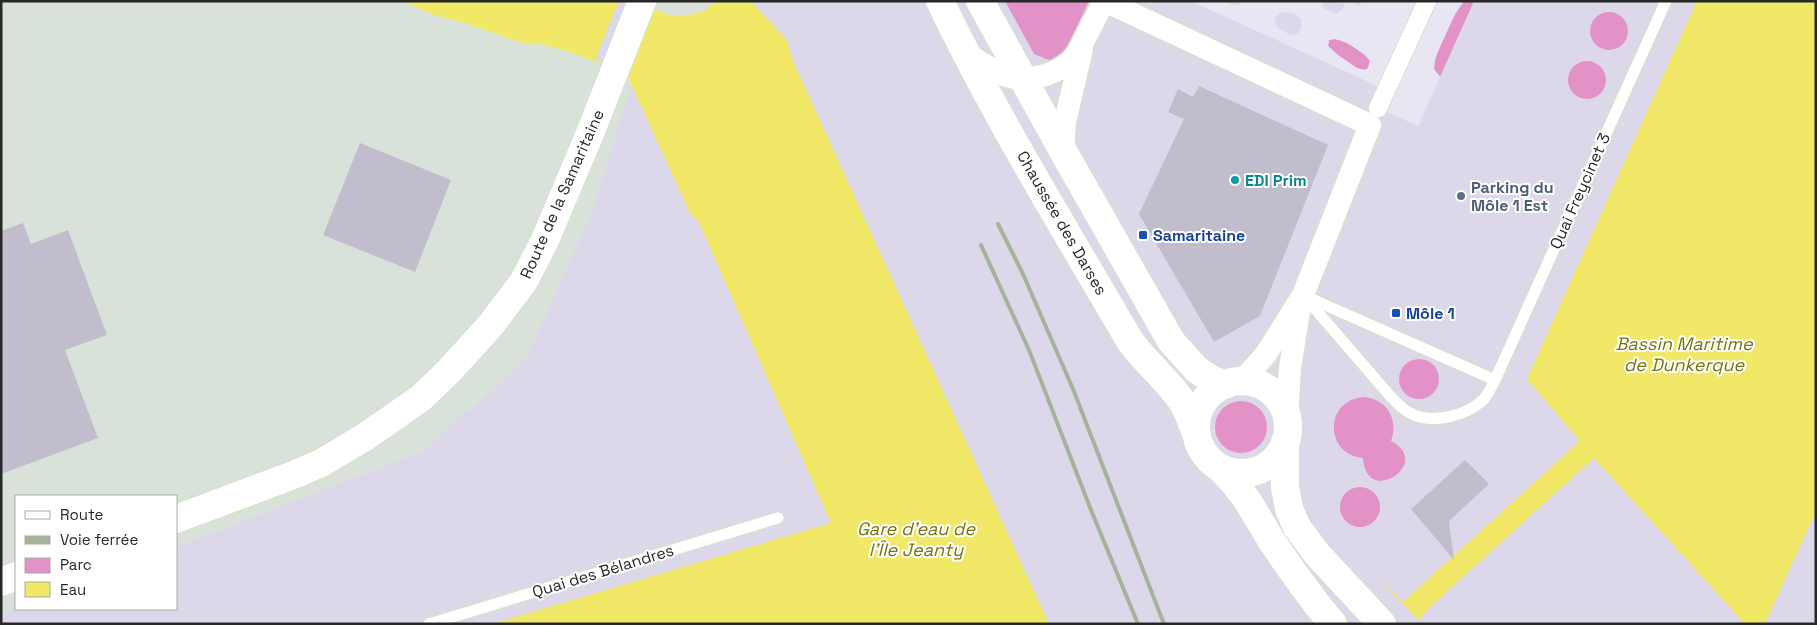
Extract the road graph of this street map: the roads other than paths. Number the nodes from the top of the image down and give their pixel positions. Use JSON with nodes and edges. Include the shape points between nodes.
{"nodes":[{"id":1,"x":642,"y":1,"type":"edge"},
{"id":2,"x":940,"y":1,"type":"edge"},
{"id":3,"x":980,"y":1,"type":"edge"},
{"id":4,"x":1104,"y":1,"type":"edge"},
{"id":5,"x":1427,"y":1,"type":"edge"},
{"id":6,"x":1666,"y":1,"type":"edge"},
{"id":7,"x":1083,"y":46,"type":"junction"},
{"id":8,"x":966,"y":53,"type":"junction"},
{"id":9,"x":1022,"y":78,"type":"junction"},
{"id":10,"x":1374,"y":116,"type":"junction"},
{"id":11,"x":1063,"y":151,"type":"junction"},
{"id":12,"x":1303,"y":295,"type":"junction"},
{"id":13,"x":1495,"y":380,"type":"junction"},
{"id":14,"x":1233,"y":383,"type":"junction"},
{"id":15,"x":1286,"y":430,"type":"junction"},
{"id":16,"x":1196,"y":435,"type":"junction"},
{"id":17,"x":1220,"y":468,"type":"junction"},
{"id":18,"x":178,"y":518,"type":"edge"},
{"id":19,"x":778,"y":518,"type":"dead end"},
{"id":20,"x":15,"y":576,"type":"edge"},
{"id":21,"x":1,"y":582,"type":"edge"},
{"id":22,"x":1326,"y":616,"type":"edge"},
{"id":23,"x":430,"y":624,"type":"edge"},
{"id":24,"x":1382,"y":624,"type":"edge"}],
"edges":[{"from":1,"to":18,"type":"main road","name":"Route de la Samaritaine","via":[[545,240],[524,281],[502,312],[421,398],[365,438],[321,463],[263,488]]},
{"from":2,"to":8,"type":"main road","name":"Chaussée des Darses"},
{"from":3,"to":9,"type":"main road"},
{"from":4,"to":7,"type":"street"},
{"from":4,"to":10,"type":"street"},
{"from":5,"to":10,"type":"street"},
{"from":6,"to":13,"type":"lane","name":"Quai Freycinet 3"},
{"from":7,"to":9,"type":"street","via":[[1072,62],[1057,71]]},
{"from":7,"to":11,"type":"street","via":[[1065,122]]},
{"from":8,"to":9,"type":"street","via":[[998,73]]},
{"from":8,"to":16,"type":"main road","name":"Chaussée des Darses","via":[[1125,332],[1143,359],[1183,403]]},
{"from":9,"to":11,"type":"main road"},
{"from":10,"to":12,"type":"street"},
{"from":11,"to":14,"type":"main road","via":[[1171,341],[1196,370],[1210,379]]},
{"from":12,"to":13,"type":"lane"},
{"from":12,"to":13,"type":"lane","name":"Quai Freycinet 3","via":[[1391,397],[1412,414],[1432,418],[1467,411],[1483,400]]},
{"from":12,"to":14,"type":"street","via":[[1266,354]]},
{"from":12,"to":15,"type":"street","via":[[1290,368]]},
{"from":14,"to":15,"type":"main road","via":[[1256,384],[1270,391],[1282,405]]},
{"from":14,"to":16,"type":"main road","via":[[1215,390],[1204,400],[1197,417]]},
{"from":15,"to":17,"type":"main road","via":[[1276,458],[1261,469],[1242,473]]},
{"from":15,"to":24,"type":"main road","via":[[1285,480],[1289,509],[1297,527],[1309,545]]},
{"from":16,"to":17,"type":"main road","via":[[1206,456]]},
{"from":17,"to":22,"type":"main road","via":[[1244,493],[1280,553]]},
{"from":19,"to":23,"type":"lane","name":"Quai des Bélandres"},
{"from":20,"to":21,"type":"main road"}]}
